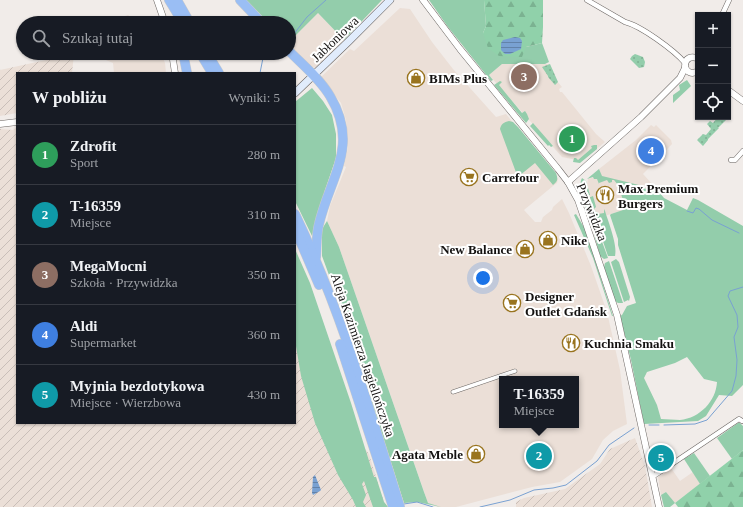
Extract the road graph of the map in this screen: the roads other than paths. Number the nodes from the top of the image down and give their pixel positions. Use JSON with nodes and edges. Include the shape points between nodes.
{"nodes":[{"id":1,"x":157,"y":0,"type":"edge"},
{"id":2,"x":240,"y":0,"type":"edge"},
{"id":3,"x":390,"y":0,"type":"edge"},
{"id":4,"x":423,"y":0,"type":"edge"},
{"id":5,"x":587,"y":0,"type":"edge"},
{"id":6,"x":729,"y":0,"type":"edge"},
{"id":7,"x":173,"y":3,"type":"edge"},
{"id":8,"x":723,"y":12,"type":"edge"},
{"id":9,"x":163,"y":16,"type":"edge"},
{"id":10,"x":175,"y":16,"type":"edge"},
{"id":11,"x":179,"y":16,"type":"edge"},
{"id":12,"x":184,"y":16,"type":"edge"},
{"id":13,"x":255,"y":16,"type":"edge"},
{"id":14,"x":296,"y":58,"type":"edge"},
{"id":15,"x":173,"y":60,"type":"edge"},
{"id":16,"x":184,"y":60,"type":"edge"},
{"id":17,"x":204,"y":60,"type":"edge"},
{"id":18,"x":212,"y":60,"type":"edge"},
{"id":19,"x":691,"y":61,"type":"edge"},
{"id":20,"x":175,"y":72,"type":"edge"},
{"id":21,"x":187,"y":72,"type":"edge"},
{"id":22,"x":211,"y":72,"type":"edge"},
{"id":23,"x":218,"y":72,"type":"edge"},
{"id":24,"x":695,"y":73,"type":"edge"},
{"id":25,"x":313,"y":76,"type":"junction"},
{"id":26,"x":296,"y":92,"type":"edge"},
{"id":27,"x":731,"y":92,"type":"edge"},
{"id":28,"x":743,"y":101,"type":"edge"},
{"id":29,"x":16,"y":122,"type":"edge"},
{"id":30,"x":0,"y":124,"type":"edge"},
{"id":31,"x":743,"y":151,"type":"edge"},
{"id":32,"x":731,"y":160,"type":"dead end"},
{"id":33,"x":568,"y":182,"type":"junction"},
{"id":34,"x":296,"y":216,"type":"edge"},
{"id":35,"x":296,"y":231,"type":"edge"},
{"id":36,"x":316,"y":261,"type":"junction"},
{"id":37,"x":515,"y":371,"type":"dead end"},
{"id":38,"x":499,"y":376,"type":"edge"},
{"id":39,"x":500,"y":376,"type":"edge"},
{"id":40,"x":453,"y":392,"type":"dead end"},
{"id":41,"x":742,"y":422,"type":"dead end"},
{"id":42,"x":652,"y":475,"type":"junction"},
{"id":43,"x":393,"y":507,"type":"edge"},
{"id":44,"x":400,"y":507,"type":"edge"},
{"id":45,"x":659,"y":507,"type":"edge"}],
"edges":[{"from":1,"to":9,"type":"street"},
{"from":2,"to":13,"type":"highway"},
{"from":3,"to":25,"type":"main road","name":"Jabłoniowa"},
{"from":4,"to":33,"type":"street","name":"Przywidzka"},
{"from":5,"to":19,"type":"street","via":[[632,24]]},
{"from":6,"to":8,"type":"street"},
{"from":7,"to":10,"type":"highway"},
{"from":7,"to":11,"type":"highway"},
{"from":7,"to":12,"type":"highway"},
{"from":14,"to":25,"type":"highway"},
{"from":15,"to":20,"type":"street"},
{"from":16,"to":21,"type":"highway"},
{"from":17,"to":22,"type":"highway"},
{"from":18,"to":23,"type":"highway"},
{"from":19,"to":24,"type":"street"},
{"from":19,"to":33,"type":"street","via":[[680,78],[626,131]]},
{"from":25,"to":26,"type":"main road","name":"Jabłoniowa"},
{"from":25,"to":36,"type":"highway","via":[[330,96],[337,111],[343,143],[340,164],[319,224]]},
{"from":27,"to":28,"type":"street"},
{"from":29,"to":30,"type":"street"},
{"from":31,"to":32,"type":"street","via":[[735,160]]},
{"from":33,"to":42,"type":"street","name":"Przywidzka","via":[[578,200],[617,315]]},
{"from":34,"to":36,"type":"highway","name":"Aleja Kazimierza Jagiellończyka"},
{"from":35,"to":43,"type":"highway","name":"Aleja Kazimierza Jagiellończyka","via":[[341,344]]},
{"from":36,"to":44,"type":"highway","name":"Aleja Kazimierza Jagiellończyka","via":[[351,356]]},
{"from":37,"to":39,"type":"street"},
{"from":38,"to":40,"type":"street"},
{"from":41,"to":42,"type":"street","via":[[739,419]]},
{"from":42,"to":45,"type":"street","name":"Przywidzka"}]}
